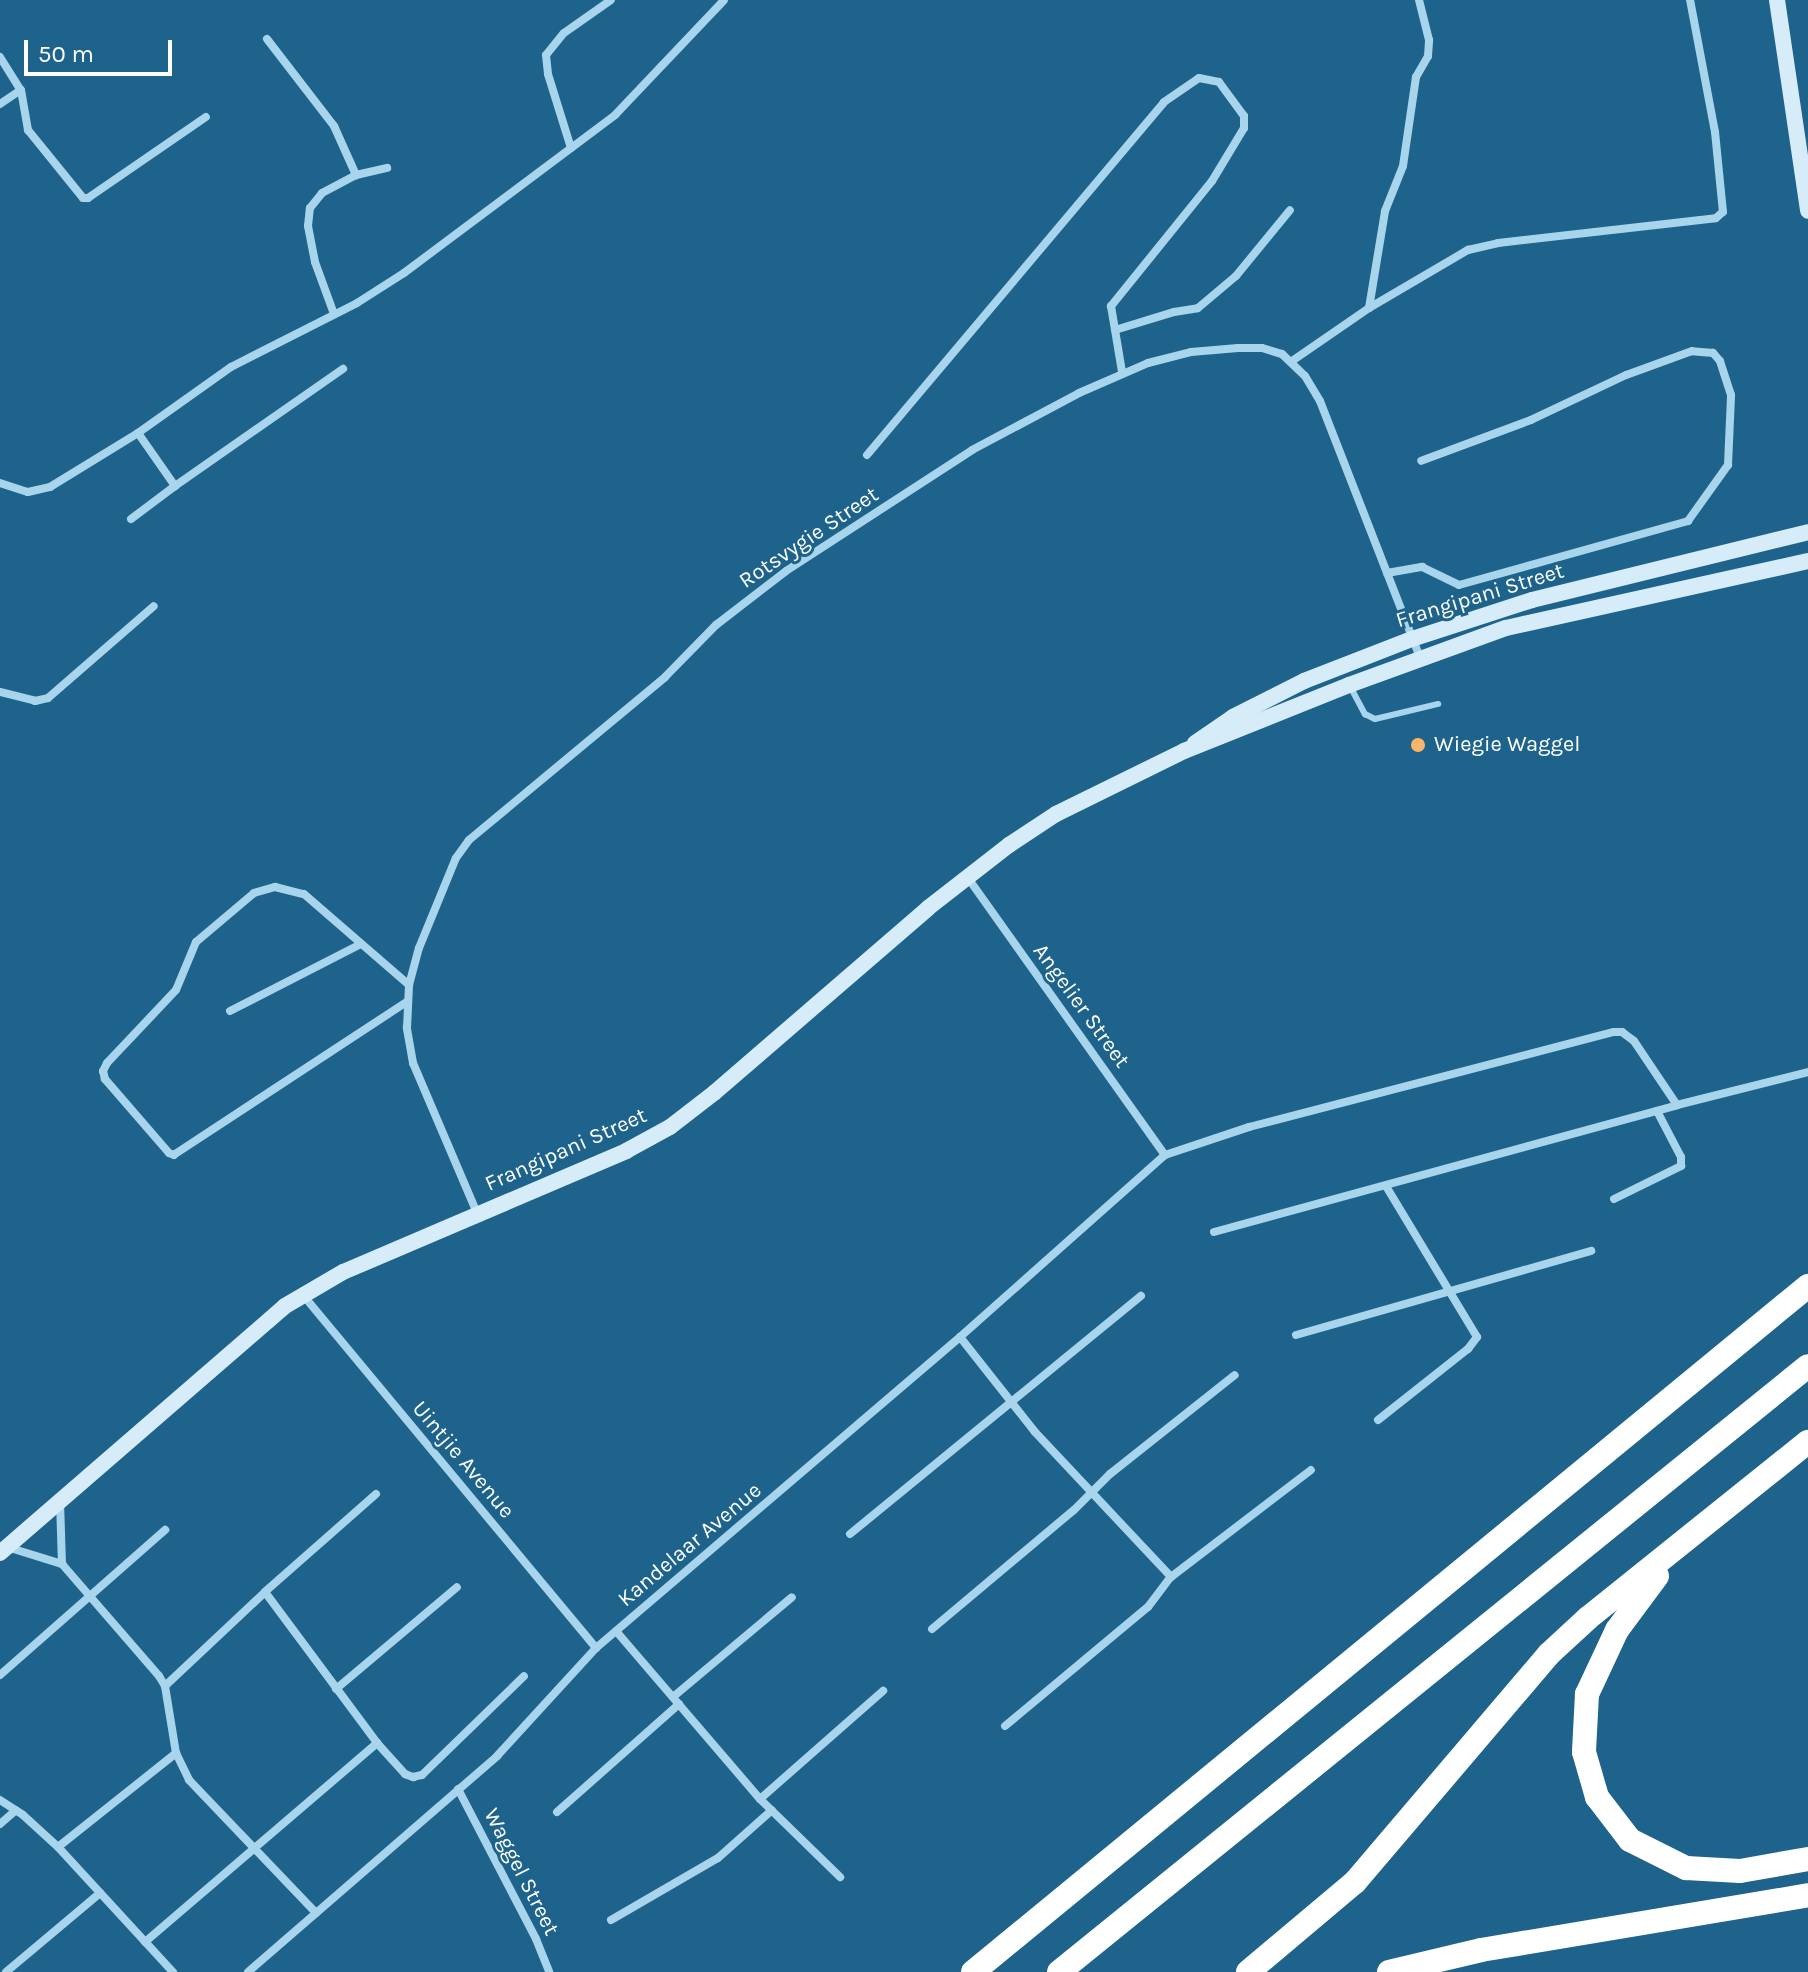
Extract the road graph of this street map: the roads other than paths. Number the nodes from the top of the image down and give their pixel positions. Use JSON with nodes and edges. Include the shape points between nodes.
{"nodes":[{"id":1,"x":611,"y":0,"type":"edge"},
{"id":2,"x":724,"y":0,"type":"edge"},
{"id":3,"x":1419,"y":0,"type":"edge"},
{"id":4,"x":1690,"y":0,"type":"edge"},
{"id":5,"x":1777,"y":0,"type":"edge"},
{"id":6,"x":267,"y":39,"type":"dead end"},
{"id":7,"x":0,"y":57,"type":"edge"},
{"id":8,"x":21,"y":90,"type":"junction"},
{"id":9,"x":0,"y":104,"type":"edge"},
{"id":10,"x":206,"y":117,"type":"dead end"},
{"id":11,"x":571,"y":148,"type":"junction"},
{"id":12,"x":387,"y":168,"type":"dead end"},
{"id":13,"x":356,"y":175,"type":"junction"},
{"id":14,"x":1290,"y":210,"type":"dead end"},
{"id":15,"x":1808,"y":211,"type":"edge"},
{"id":16,"x":1369,"y":308,"type":"junction"},
{"id":17,"x":334,"y":314,"type":"junction"},
{"id":18,"x":1115,"y":330,"type":"junction"},
{"id":19,"x":1292,"y":361,"type":"junction"},
{"id":20,"x":343,"y":369,"type":"dead end"},
{"id":21,"x":1122,"y":372,"type":"junction"},
{"id":22,"x":138,"y":433,"type":"junction"},
{"id":23,"x":867,"y":455,"type":"dead end"},
{"id":24,"x":1421,"y":461,"type":"dead end"},
{"id":25,"x":0,"y":483,"type":"edge"},
{"id":26,"x":175,"y":486,"type":"junction"},
{"id":27,"x":131,"y":519,"type":"dead end"},
{"id":28,"x":1808,"y":532,"type":"edge"},
{"id":29,"x":1808,"y":561,"type":"edge"},
{"id":30,"x":1387,"y":573,"type":"junction"},
{"id":31,"x":154,"y":606,"type":"dead end"},
{"id":32,"x":1412,"y":639,"type":"junction"},
{"id":33,"x":1420,"y":658,"type":"junction"},
{"id":34,"x":1349,"y":685,"type":"junction"},
{"id":35,"x":0,"y":692,"type":"edge"},
{"id":36,"x":1438,"y":704,"type":"dead end"},
{"id":37,"x":1184,"y":751,"type":"junction"},
{"id":38,"x":968,"y":878,"type":"junction"},
{"id":39,"x":361,"y":944,"type":"junction"},
{"id":40,"x":409,"y":985,"type":"junction"},
{"id":41,"x":408,"y":1001,"type":"junction"},
{"id":42,"x":230,"y":1011,"type":"dead end"},
{"id":43,"x":1808,"y":1072,"type":"edge"},
{"id":44,"x":1677,"y":1105,"type":"junction"},
{"id":45,"x":1657,"y":1111,"type":"junction"},
{"id":46,"x":1165,"y":1155,"type":"junction"},
{"id":47,"x":1387,"y":1188,"type":"junction"},
{"id":48,"x":1614,"y":1199,"type":"dead end"},
{"id":49,"x":477,"y":1213,"type":"junction"},
{"id":50,"x":1214,"y":1232,"type":"dead end"},
{"id":51,"x":1591,"y":1251,"type":"dead end"},
{"id":52,"x":1808,"y":1286,"type":"edge"},
{"id":53,"x":1446,"y":1290,"type":"junction"},
{"id":54,"x":302,"y":1294,"type":"junction"},
{"id":55,"x":1141,"y":1296,"type":"dead end"},
{"id":56,"x":1296,"y":1335,"type":"dead end"},
{"id":57,"x":960,"y":1337,"type":"junction"},
{"id":58,"x":1808,"y":1366,"type":"edge"},
{"id":59,"x":1235,"y":1375,"type":"dead end"},
{"id":60,"x":1011,"y":1400,"type":"junction"},
{"id":61,"x":1378,"y":1420,"type":"dead end"},
{"id":62,"x":1808,"y":1442,"type":"edge"},
{"id":63,"x":1311,"y":1470,"type":"dead end"},
{"id":64,"x":1091,"y":1492,"type":"junction"},
{"id":65,"x":376,"y":1494,"type":"dead end"},
{"id":66,"x":60,"y":1500,"type":"junction"},
{"id":67,"x":165,"y":1530,"type":"dead end"},
{"id":68,"x":850,"y":1534,"type":"dead end"},
{"id":69,"x":1680,"y":1546,"type":"junction"},
{"id":70,"x":4,"y":1550,"type":"edge"},
{"id":71,"x":62,"y":1564,"type":"junction"},
{"id":72,"x":1171,"y":1577,"type":"junction"},
{"id":73,"x":457,"y":1587,"type":"dead end"},
{"id":74,"x":265,"y":1592,"type":"junction"},
{"id":75,"x":792,"y":1597,"type":"dead end"},
{"id":76,"x":91,"y":1598,"type":"junction"},
{"id":77,"x":932,"y":1629,"type":"dead end"},
{"id":78,"x":616,"y":1631,"type":"junction"},
{"id":79,"x":596,"y":1648,"type":"junction"},
{"id":80,"x":0,"y":1675,"type":"edge"},
{"id":81,"x":524,"y":1676,"type":"dead end"},
{"id":82,"x":165,"y":1686,"type":"junction"},
{"id":83,"x":336,"y":1689,"type":"junction"},
{"id":84,"x":883,"y":1691,"type":"dead end"},
{"id":85,"x":676,"y":1700,"type":"junction"},
{"id":86,"x":1005,"y":1726,"type":"dead end"},
{"id":87,"x":377,"y":1743,"type":"junction"},
{"id":88,"x":176,"y":1753,"type":"junction"},
{"id":89,"x":458,"y":1789,"type":"junction"},
{"id":90,"x":760,"y":1799,"type":"junction"},
{"id":91,"x":0,"y":1800,"type":"edge"},
{"id":92,"x":16,"y":1810,"type":"junction"},
{"id":93,"x":772,"y":1810,"type":"junction"},
{"id":94,"x":557,"y":1812,"type":"dead end"},
{"id":95,"x":0,"y":1824,"type":"edge"},
{"id":96,"x":58,"y":1847,"type":"junction"},
{"id":97,"x":254,"y":1848,"type":"junction"},
{"id":98,"x":1808,"y":1859,"type":"edge"},
{"id":99,"x":840,"y":1877,"type":"dead end"},
{"id":100,"x":100,"y":1893,"type":"junction"},
{"id":101,"x":1808,"y":1897,"type":"edge"},
{"id":102,"x":316,"y":1913,"type":"junction"},
{"id":103,"x":611,"y":1920,"type":"dead end"},
{"id":104,"x":145,"y":1942,"type":"junction"},
{"id":105,"x":6,"y":1972,"type":"edge"},
{"id":106,"x":173,"y":1972,"type":"edge"},
{"id":107,"x":248,"y":1972,"type":"edge"},
{"id":108,"x":549,"y":1972,"type":"edge"},
{"id":109,"x":973,"y":1972,"type":"edge"},
{"id":110,"x":1059,"y":1972,"type":"edge"},
{"id":111,"x":1248,"y":1972,"type":"edge"},
{"id":112,"x":1389,"y":1972,"type":"edge"}],
"edges":[{"from":1,"to":11,"type":"street","via":[[564,33],[546,55]]},
{"from":2,"to":11,"type":"street","via":[[615,115]]},
{"from":3,"to":16,"type":"street","via":[[1428,56],[1416,77],[1403,166],[1385,211]]},
{"from":4,"to":16,"type":"street","via":[[1715,132],[1723,212],[1716,218],[1479,247]]},
{"from":5,"to":15,"type":"street"},
{"from":6,"to":13,"type":"street","via":[[334,126]]},
{"from":7,"to":8,"type":"street"},
{"from":8,"to":9,"type":"street"},
{"from":8,"to":10,"type":"street","via":[[28,130],[83,198]]},
{"from":11,"to":17,"type":"street","via":[[404,273]]},
{"from":12,"to":13,"type":"street"},
{"from":13,"to":17,"type":"street","via":[[322,193],[307,216],[315,262]]},
{"from":14,"to":18,"type":"street","via":[[1236,276],[1198,308]]},
{"from":16,"to":19,"type":"street"},
{"from":17,"to":22,"type":"street","via":[[231,367]]},
{"from":18,"to":21,"type":"street"},
{"from":18,"to":23,"type":"street","via":[[1111,306],[1120,291],[1212,181],[1244,128],[1244,116],[1219,82],[1199,78],[1164,102]]},
{"from":19,"to":21,"type":"street","name":"Rotsvygie Street","via":[[1262,348],[1238,348],[1191,352]]},
{"from":19,"to":30,"type":"street","via":[[1320,401]]},
{"from":20,"to":26,"type":"street"},
{"from":21,"to":40,"type":"street","name":"Rotsvygie Street","via":[[972,450],[786,571],[716,625],[665,677],[469,840],[432,911]]},
{"from":22,"to":25,"type":"street","via":[[50,487],[28,492]]},
{"from":22,"to":26,"type":"street"},
{"from":24,"to":30,"type":"street","via":[[1692,351],[1713,353],[1731,395],[1728,465],[1688,521],[1459,585],[1422,567]]},
{"from":26,"to":27,"type":"street"},
{"from":28,"to":32,"type":"street","name":"Frangipani Street","via":[[1532,600]]},
{"from":29,"to":33,"type":"street","name":"Frangipani Street","via":[[1506,628]]},
{"from":30,"to":32,"type":"street"},
{"from":31,"to":35,"type":"street","via":[[48,698],[35,701]]},
{"from":32,"to":33,"type":"street"},
{"from":32,"to":37,"type":"street","name":"Frangipani Street","via":[[1258,704]]},
{"from":33,"to":34,"type":"street","name":"Frangipani Street"},
{"from":34,"to":36,"type":"lane","via":[[1370,717],[1385,719]]},
{"from":34,"to":37,"type":"street","name":"Frangipani Street"},
{"from":37,"to":38,"type":"street","name":"Frangipani Street","via":[[1037,826]]},
{"from":38,"to":46,"type":"street","name":"Angelier Street"},
{"from":38,"to":49,"type":"street","name":"Frangipani Street","via":[[688,1114],[626,1151]]},
{"from":39,"to":40,"type":"street"},
{"from":39,"to":41,"type":"street","via":[[304,894],[275,887],[254,893],[196,942],[176,990],[107,1063],[105,1079],[174,1155]]},
{"from":39,"to":42,"type":"street"},
{"from":40,"to":41,"type":"street","name":"Rotsvygie Street"},
{"from":41,"to":49,"type":"street","name":"Rotsvygie Street","via":[[413,1063]]},
{"from":43,"to":44,"type":"street"},
{"from":44,"to":45,"type":"street"},
{"from":44,"to":46,"type":"street","via":[[1634,1041],[1614,1032],[1249,1127]]},
{"from":45,"to":47,"type":"street"},
{"from":45,"to":48,"type":"street","via":[[1681,1166]]},
{"from":46,"to":57,"type":"street","name":"Kandelaar Avenue"},
{"from":47,"to":50,"type":"street"},
{"from":47,"to":53,"type":"street"},
{"from":49,"to":54,"type":"street","name":"Frangipani Street"},
{"from":51,"to":53,"type":"street"},
{"from":52,"to":109,"type":"highway"},
{"from":53,"to":56,"type":"street"},
{"from":53,"to":61,"type":"street","via":[[1476,1332],[1476,1341]]},
{"from":54,"to":66,"type":"street","name":"Frangipani Street"},
{"from":54,"to":79,"type":"street","name":"Uintjie Avenue"},
{"from":55,"to":60,"type":"street"},
{"from":57,"to":60,"type":"street"},
{"from":57,"to":78,"type":"street","name":"Kandelaar Avenue"},
{"from":58,"to":110,"type":"highway"},
{"from":59,"to":64,"type":"street"},
{"from":60,"to":64,"type":"street"},
{"from":60,"to":68,"type":"street"},
{"from":62,"to":69,"type":"highway"},
{"from":63,"to":72,"type":"street"},
{"from":64,"to":72,"type":"street"},
{"from":64,"to":77,"type":"street"},
{"from":65,"to":74,"type":"street"},
{"from":66,"to":70,"type":"street","name":"Frangipani Street"},
{"from":66,"to":71,"type":"street"},
{"from":67,"to":76,"type":"street"},
{"from":69,"to":98,"type":"highway","via":[[1617,1630],[1587,1694],[1584,1752],[1593,1789],[1630,1840],[1686,1868],[1740,1871]]},
{"from":69,"to":111,"type":"highway","via":[[1549,1654],[1355,1882]]},
{"from":70,"to":71,"type":"street"},
{"from":71,"to":76,"type":"street"},
{"from":72,"to":86,"type":"street","via":[[1148,1607]]},
{"from":73,"to":83,"type":"street"},
{"from":74,"to":82,"type":"street"},
{"from":74,"to":83,"type":"street"},
{"from":75,"to":85,"type":"street"},
{"from":76,"to":80,"type":"street"},
{"from":76,"to":82,"type":"street"},
{"from":78,"to":79,"type":"street","name":"Kandelaar Avenue"},
{"from":78,"to":85,"type":"street"},
{"from":79,"to":89,"type":"street","name":"Kandelaar Avenue","via":[[497,1756]]},
{"from":81,"to":87,"type":"street","via":[[422,1775],[405,1774]]},
{"from":82,"to":88,"type":"street"},
{"from":83,"to":87,"type":"street"},
{"from":84,"to":90,"type":"street"},
{"from":85,"to":90,"type":"street"},
{"from":85,"to":94,"type":"street"},
{"from":87,"to":97,"type":"street"},
{"from":88,"to":96,"type":"street"},
{"from":88,"to":97,"type":"street","via":[[189,1780]]},
{"from":89,"to":102,"type":"street","name":"Kandelaar Avenue"},
{"from":89,"to":108,"type":"street","name":"Waggel Street"},
{"from":90,"to":93,"type":"street"},
{"from":91,"to":92,"type":"street"},
{"from":92,"to":95,"type":"street"},
{"from":92,"to":96,"type":"street"},
{"from":93,"to":99,"type":"street"},
{"from":93,"to":103,"type":"street","via":[[718,1858]]},
{"from":96,"to":100,"type":"street"},
{"from":97,"to":102,"type":"street"},
{"from":97,"to":104,"type":"street"},
{"from":100,"to":104,"type":"street"},
{"from":100,"to":105,"type":"street"},
{"from":101,"to":112,"type":"highway","via":[[1481,1950]]},
{"from":102,"to":107,"type":"street","name":"Kandelaar Avenue"},
{"from":104,"to":106,"type":"street"}]}
